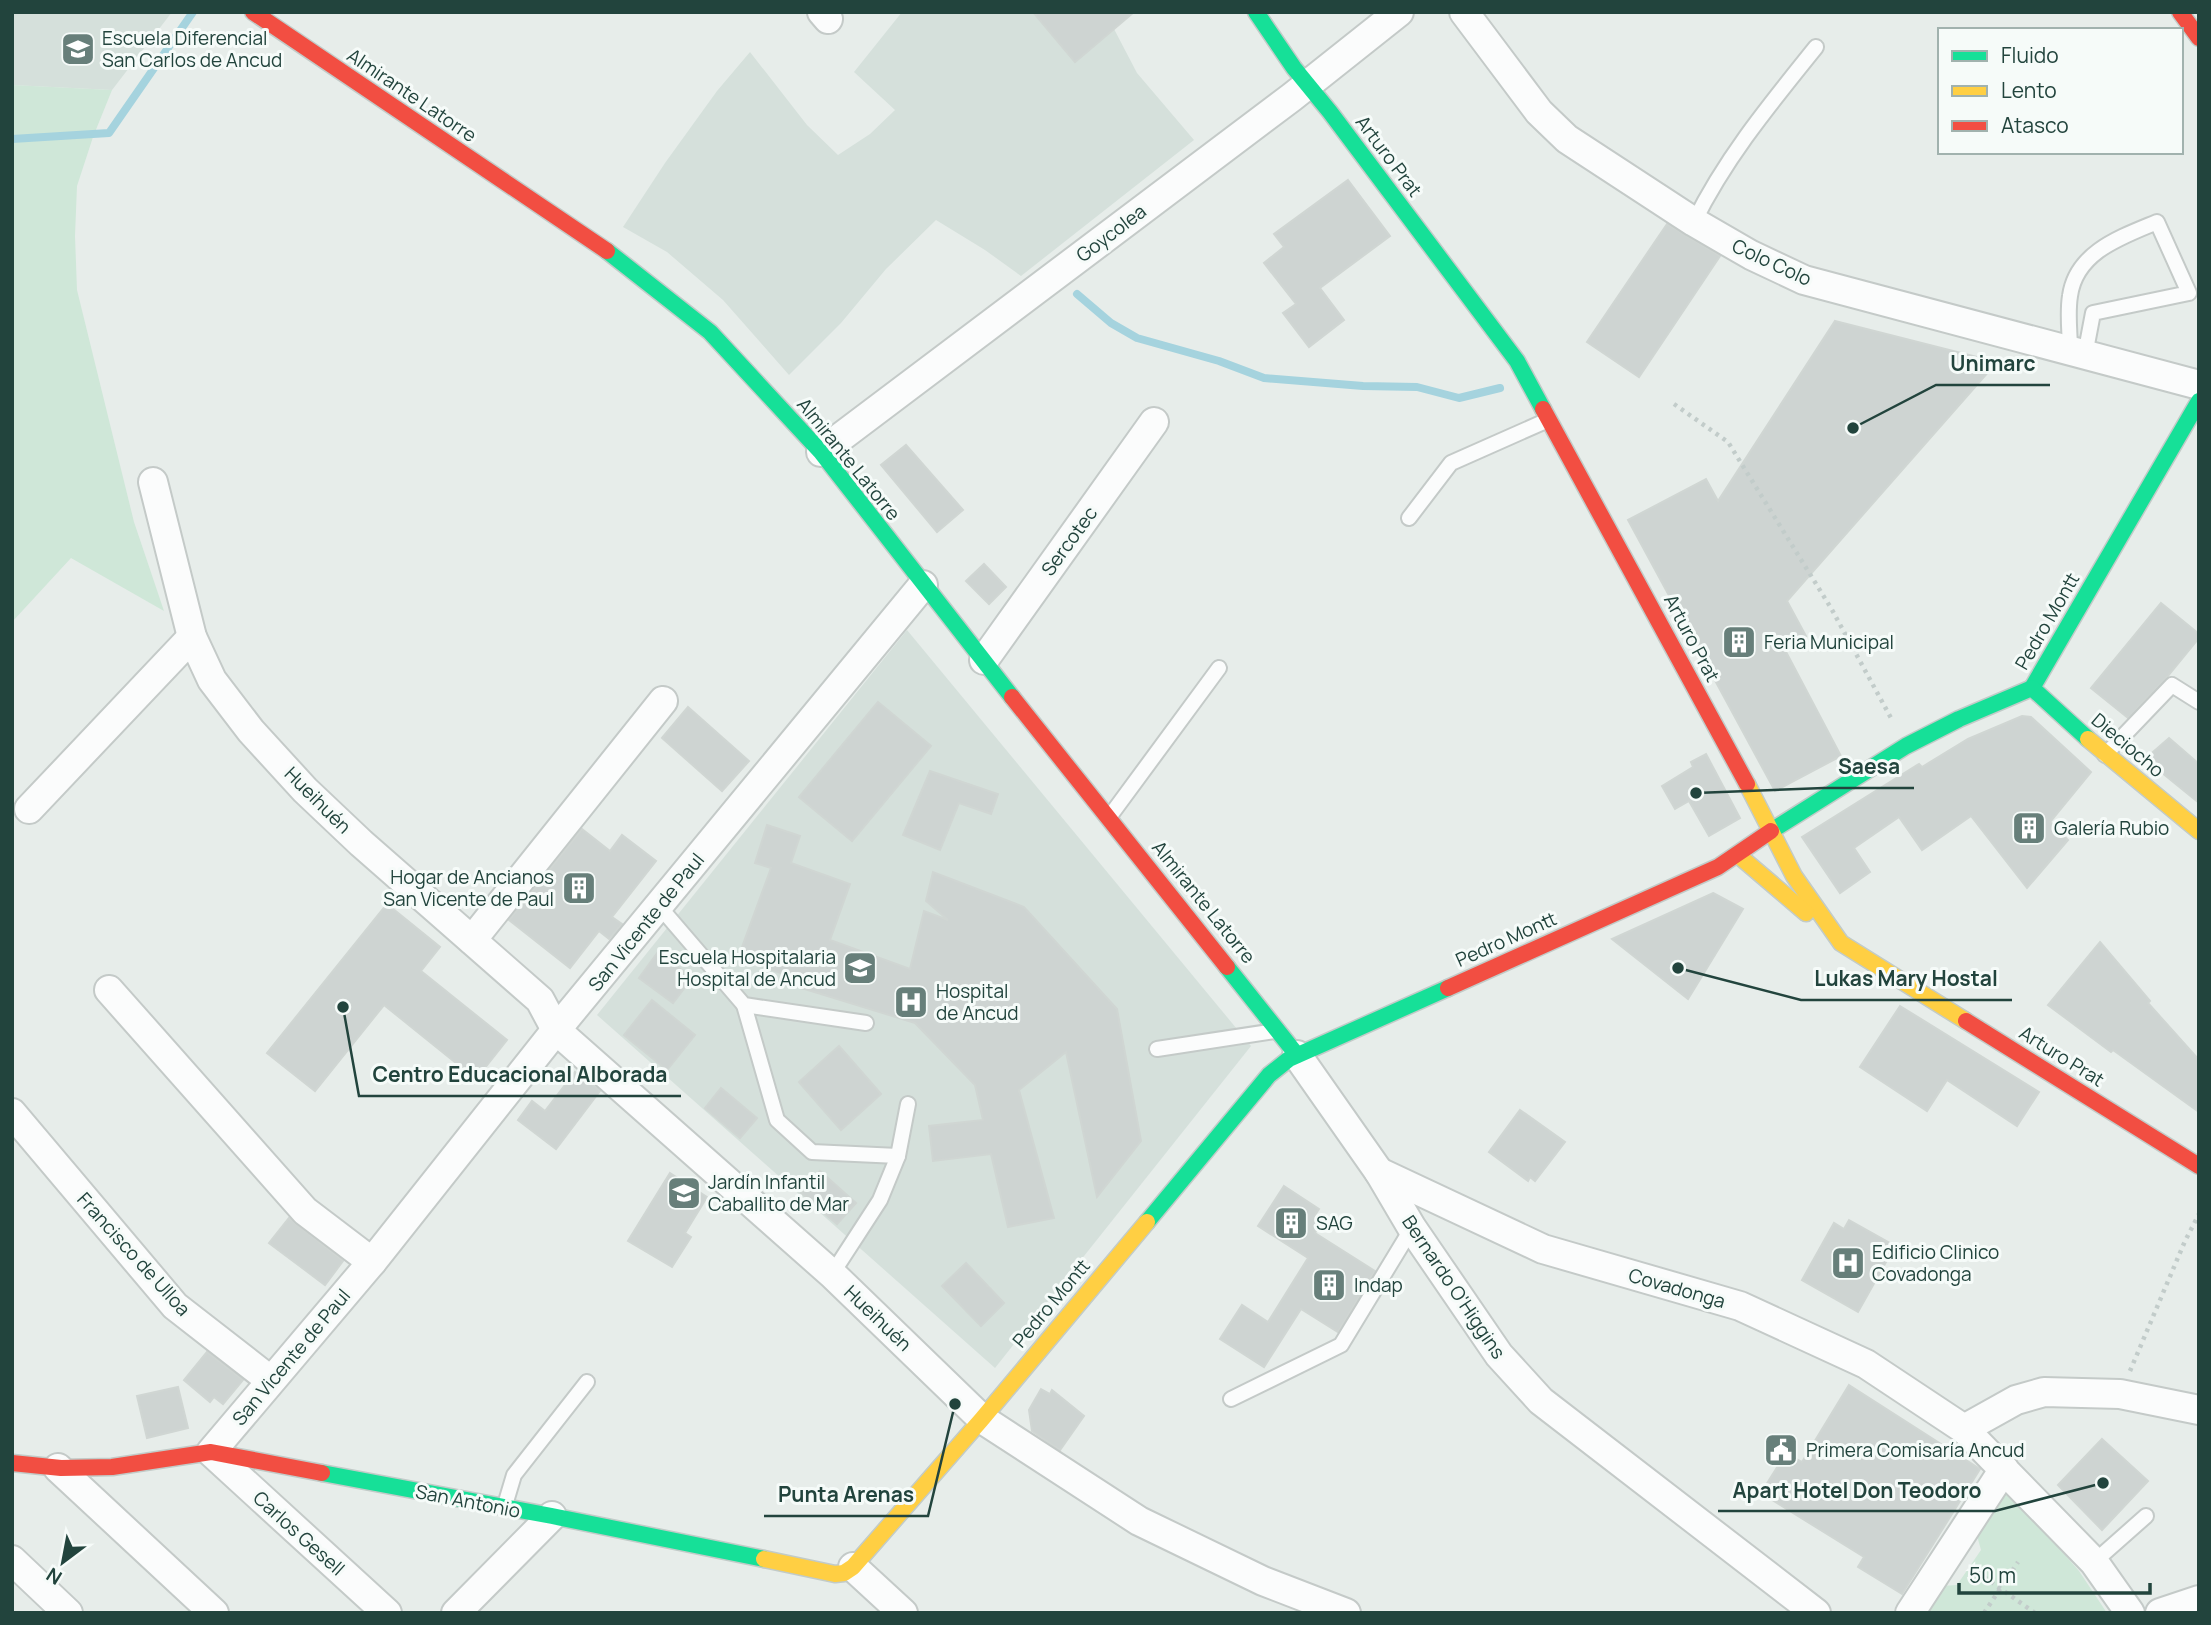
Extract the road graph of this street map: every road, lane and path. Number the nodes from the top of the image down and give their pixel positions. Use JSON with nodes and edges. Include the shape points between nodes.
{"nodes":[{"id":1,"x":253,"y":12,"type":"edge"},
{"id":2,"x":1256,"y":12,"type":"edge"},
{"id":3,"x":1399,"y":12,"type":"edge"},
{"id":4,"x":1464,"y":12,"type":"edge"},
{"id":5,"x":2180,"y":12,"type":"edge"},
{"id":6,"x":2199,"y":38,"type":"edge"},
{"id":7,"x":1816,"y":47,"type":"dead end"},
{"id":8,"x":1307,"y":83,"type":"junction"},
{"id":9,"x":1695,"y":222,"type":"junction"},
{"id":10,"x":2078,"y":353,"type":"junction"},
{"id":11,"x":2199,"y":385,"type":"edge"},
{"id":12,"x":2199,"y":401,"type":"edge"},
{"id":13,"x":1674,"y":404,"type":"dead end"},
{"id":14,"x":1550,"y":420,"type":"junction"},
{"id":15,"x":1154,"y":422,"type":"dead end"},
{"id":16,"x":821,"y":452,"type":"junction"},
{"id":17,"x":153,"y":482,"type":"dead end"},
{"id":18,"x":1409,"y":518,"type":"dead end"},
{"id":19,"x":923,"y":585,"type":"junction"},
{"id":20,"x":192,"y":637,"type":"junction"},
{"id":21,"x":984,"y":660,"type":"junction"},
{"id":22,"x":1219,"y":668,"type":"dead end"},
{"id":23,"x":2032,"y":688,"type":"junction"},
{"id":24,"x":663,"y":701,"type":"dead end"},
{"id":25,"x":2199,"y":702,"type":"edge"},
{"id":26,"x":1906,"y":746,"type":"junction"},
{"id":27,"x":2105,"y":755,"type":"junction"},
{"id":28,"x":29,"y":809,"type":"dead end"},
{"id":29,"x":1109,"y":817,"type":"junction"},
{"id":30,"x":1771,"y":831,"type":"junction"},
{"id":31,"x":2199,"y":831,"type":"edge"},
{"id":32,"x":1738,"y":855,"type":"junction"},
{"id":33,"x":659,"y":906,"type":"junction"},
{"id":34,"x":472,"y":940,"type":"junction"},
{"id":35,"x":1842,"y":943,"type":"junction"},
{"id":36,"x":108,"y":990,"type":"dead end"},
{"id":37,"x":744,"y":1005,"type":"junction"},
{"id":38,"x":866,"y":1023,"type":"dead end"},
{"id":39,"x":556,"y":1030,"type":"junction"},
{"id":40,"x":1280,"y":1031,"type":"junction"},
{"id":41,"x":1157,"y":1049,"type":"dead end"},
{"id":42,"x":1297,"y":1055,"type":"junction"},
{"id":43,"x":908,"y":1104,"type":"dead end"},
{"id":44,"x":12,"y":1113,"type":"edge"},
{"id":45,"x":898,"y":1156,"type":"junction"},
{"id":46,"x":2199,"y":1166,"type":"edge"},
{"id":47,"x":1379,"y":1172,"type":"junction"},
{"id":48,"x":2199,"y":1214,"type":"edge"},
{"id":49,"x":1412,"y":1228,"type":"junction"},
{"id":50,"x":372,"y":1262,"type":"junction"},
{"id":51,"x":832,"y":1274,"type":"junction"},
{"id":52,"x":270,"y":1380,"type":"junction"},
{"id":53,"x":587,"y":1382,"type":"dead end"},
{"id":54,"x":2120,"y":1394,"type":"junction"},
{"id":55,"x":1231,"y":1399,"type":"dead end"},
{"id":56,"x":2199,"y":1410,"type":"edge"},
{"id":57,"x":982,"y":1419,"type":"junction"},
{"id":58,"x":1964,"y":1429,"type":"junction"},
{"id":59,"x":211,"y":1452,"type":"junction"},
{"id":60,"x":12,"y":1463,"type":"edge"},
{"id":61,"x":58,"y":1468,"type":"junction"},
{"id":62,"x":2004,"y":1469,"type":"junction"},
{"id":63,"x":504,"y":1507,"type":"junction"},
{"id":64,"x":552,"y":1516,"type":"junction"},
{"id":65,"x":2146,"y":1516,"type":"dead end"},
{"id":66,"x":1949,"y":1553,"type":"junction"},
{"id":67,"x":12,"y":1560,"type":"edge"},
{"id":68,"x":2018,"y":1562,"type":"dead end"},
{"id":69,"x":2094,"y":1562,"type":"junction"},
{"id":70,"x":853,"y":1567,"type":"junction"},
{"id":71,"x":2001,"y":1589,"type":"junction"},
{"id":72,"x":2199,"y":1600,"type":"edge"},
{"id":73,"x":68,"y":1613,"type":"edge"},
{"id":74,"x":215,"y":1613,"type":"edge"},
{"id":75,"x":387,"y":1613,"type":"edge"},
{"id":76,"x":456,"y":1613,"type":"edge"},
{"id":77,"x":903,"y":1613,"type":"edge"},
{"id":78,"x":1346,"y":1613,"type":"edge"},
{"id":79,"x":1816,"y":1613,"type":"edge"},
{"id":80,"x":1910,"y":1613,"type":"edge"},
{"id":81,"x":1984,"y":1613,"type":"edge"},
{"id":82,"x":2035,"y":1613,"type":"edge"},
{"id":83,"x":2130,"y":1613,"type":"edge"},
{"id":84,"x":2160,"y":1613,"type":"edge"}],
"edges":[{"from":1,"to":16,"type":"main road","name":"Almirante Latorre","via":[[626,264],[710,332]]},
{"from":2,"to":8,"type":"main road","name":"Arturo Prat"},
{"from":3,"to":8,"type":"street","name":"Goycolea"},
{"from":4,"to":9,"type":"street","name":"Colo Colo","via":[[1539,112],[1567,138]]},
{"from":5,"to":6,"type":"main road"},
{"from":7,"to":9,"type":"lane","via":[[1748,132]]},
{"from":8,"to":14,"type":"main road","name":"Arturo Prat","via":[[1517,362]]},
{"from":8,"to":16,"type":"street","name":"Goycolea"},
{"from":9,"to":10,"type":"street","name":"Colo Colo","via":[[1804,280]]},
{"from":10,"to":10,"type":"lane","via":[[2093,313],[2189,293],[2157,222],[2107,243],[2081,267],[2070,295]]},
{"from":10,"to":11,"type":"street","name":"Colo Colo"},
{"from":12,"to":23,"type":"main road","name":"Pedro Montt"},
{"from":13,"to":26,"type":"path","via":[[1728,442],[1831,608]]},
{"from":14,"to":18,"type":"lane","via":[[1451,463]]},
{"from":14,"to":30,"type":"main road","name":"Arturo Prat"},
{"from":15,"to":21,"type":"street","name":"Sercotec"},
{"from":16,"to":19,"type":"main road","name":"Almirante Latorre"},
{"from":17,"to":20,"type":"street","name":"Hueihuén"},
{"from":19,"to":21,"type":"main road","name":"Almirante Latorre"},
{"from":19,"to":33,"type":"street","name":"San Vicente de Paul"},
{"from":20,"to":28,"type":"street"},
{"from":20,"to":34,"type":"street","name":"Hueihuén","via":[[212,680],[296,780]]},
{"from":21,"to":29,"type":"main road","name":"Almirante Latorre"},
{"from":22,"to":29,"type":"lane"},
{"from":23,"to":26,"type":"main road","name":"Pedro Montt"},
{"from":23,"to":27,"type":"main road","name":"Dieciocho"},
{"from":24,"to":34,"type":"street"},
{"from":25,"to":27,"type":"lane","via":[[2172,685]]},
{"from":26,"to":30,"type":"main road","name":"Pedro Montt"},
{"from":27,"to":31,"type":"main road","name":"Dieciocho"},
{"from":29,"to":40,"type":"main road","name":"Almirante Latorre"},
{"from":30,"to":32,"type":"main road","name":"Pedro Montt"},
{"from":30,"to":35,"type":"main road","name":"Arturo Prat","via":[[1794,876]]},
{"from":32,"to":35,"type":"main road"},
{"from":32,"to":42,"type":"main road","name":"Pedro Montt"},
{"from":33,"to":37,"type":"lane"},
{"from":33,"to":39,"type":"street","name":"San Vicente de Paul"},
{"from":34,"to":39,"type":"street","name":"Hueihuén","via":[[540,1000]]},
{"from":35,"to":46,"type":"main road","name":"Arturo Prat"},
{"from":36,"to":50,"type":"street","via":[[305,1211]]},
{"from":37,"to":38,"type":"lane"},
{"from":37,"to":45,"type":"lane","via":[[777,1120],[812,1152]]},
{"from":39,"to":50,"type":"street","name":"San Vicente de Paul"},
{"from":39,"to":51,"type":"street","name":"Hueihuén"},
{"from":40,"to":41,"type":"lane"},
{"from":40,"to":42,"type":"main road","name":"Almirante Latorre"},
{"from":42,"to":47,"type":"street","name":"Bernardo O'Higgins"},
{"from":42,"to":57,"type":"main road","name":"Pedro Montt","via":[[1269,1075]]},
{"from":43,"to":45,"type":"lane"},
{"from":44,"to":52,"type":"street","name":"Francisco de Ulloa","via":[[175,1306]]},
{"from":45,"to":51,"type":"lane","via":[[880,1200]]},
{"from":47,"to":49,"type":"street","name":"Bernardo O'Higgins"},
{"from":47,"to":58,"type":"street","name":"Covadonga","via":[[1543,1250],[1740,1306],[1866,1364]]},
{"from":48,"to":54,"type":"path"},
{"from":49,"to":55,"type":"lane","via":[[1340,1345]]},
{"from":49,"to":79,"type":"street","name":"Bernardo O'Higgins","via":[[1499,1355],[1541,1401]]},
{"from":50,"to":52,"type":"street","name":"San Vicente de Paul"},
{"from":51,"to":57,"type":"street","name":"Hueihuén"},
{"from":52,"to":59,"type":"street","name":"San Vicente de Paul"},
{"from":53,"to":63,"type":"lane","via":[[514,1475]]},
{"from":54,"to":56,"type":"street"},
{"from":54,"to":58,"type":"street","via":[[2044,1392],[2017,1400]]},
{"from":57,"to":70,"type":"main road","name":"Pedro Montt"},
{"from":57,"to":78,"type":"street","name":"Hueihuén","via":[[1139,1521],[1263,1581]]},
{"from":58,"to":62,"type":"street","name":"Covadonga"},
{"from":59,"to":61,"type":"main road","name":"San Antonio","via":[[144,1463]]},
{"from":59,"to":63,"type":"main road","name":"San Antonio"},
{"from":59,"to":75,"type":"street","name":"Carlos Gesell"},
{"from":60,"to":61,"type":"main road","name":"San Antonio"},
{"from":61,"to":74,"type":"street"},
{"from":62,"to":66,"type":"street"},
{"from":62,"to":69,"type":"street","name":"Covadonga"},
{"from":63,"to":64,"type":"main road","name":"San Antonio"},
{"from":64,"to":70,"type":"main road","name":"San Antonio","via":[[835,1574]]},
{"from":64,"to":76,"type":"street"},
{"from":65,"to":69,"type":"lane"},
{"from":66,"to":71,"type":"path"},
{"from":66,"to":80,"type":"street"},
{"from":67,"to":73,"type":"street"},
{"from":68,"to":71,"type":"path"},
{"from":69,"to":83,"type":"street","name":"Covadonga"},
{"from":70,"to":77,"type":"street"},
{"from":71,"to":81,"type":"path"},
{"from":71,"to":82,"type":"path"},
{"from":72,"to":84,"type":"street"}]}
